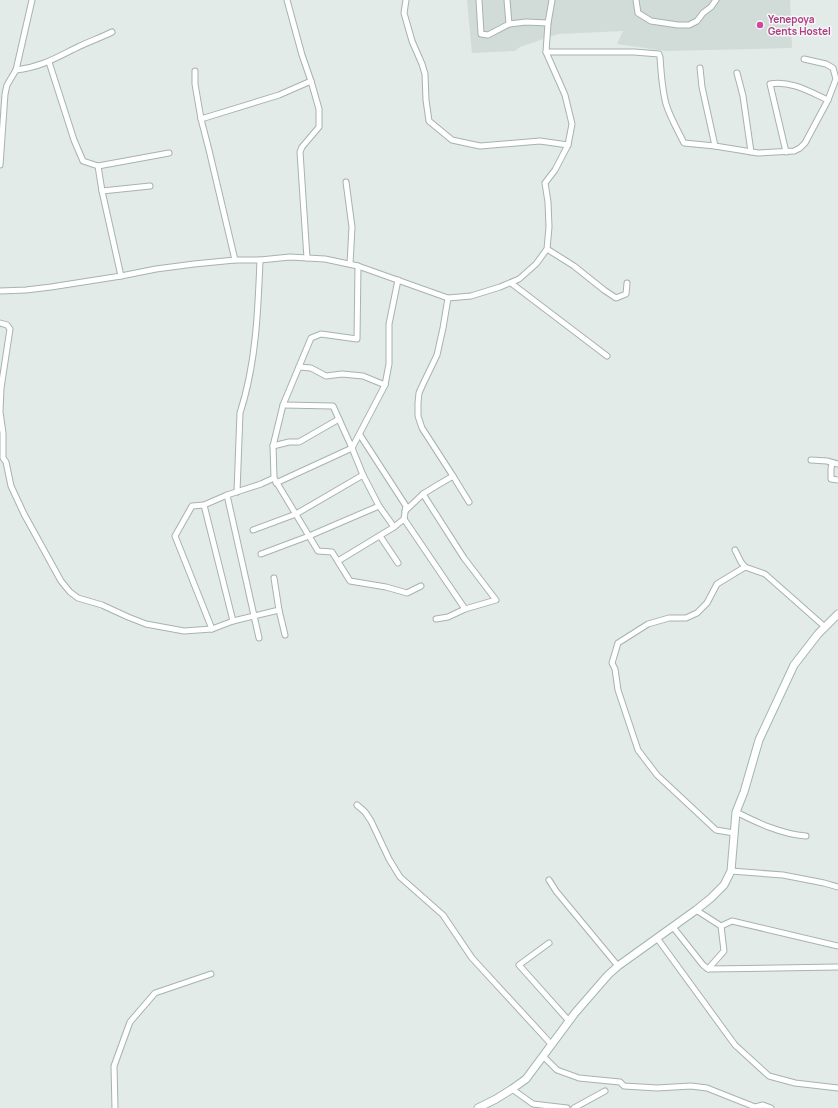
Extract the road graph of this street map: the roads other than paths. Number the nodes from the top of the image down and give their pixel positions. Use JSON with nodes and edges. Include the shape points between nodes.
{"nodes":[{"id":1,"x":32,"y":0,"type":"edge"},
{"id":2,"x":287,"y":0,"type":"edge"},
{"id":3,"x":406,"y":0,"type":"edge"},
{"id":4,"x":479,"y":0,"type":"edge"},
{"id":5,"x":507,"y":0,"type":"edge"},
{"id":6,"x":552,"y":0,"type":"edge"},
{"id":7,"x":636,"y":0,"type":"edge"},
{"id":8,"x":716,"y":0,"type":"edge"},
{"id":9,"x":548,"y":22,"type":"junction"},
{"id":10,"x":509,"y":24,"type":"junction"},
{"id":11,"x":112,"y":32,"type":"dead end"},
{"id":12,"x":546,"y":52,"type":"junction"},
{"id":13,"x":804,"y":59,"type":"dead end"},
{"id":14,"x":49,"y":62,"type":"junction"},
{"id":15,"x":700,"y":68,"type":"dead end"},
{"id":16,"x":16,"y":70,"type":"junction"},
{"id":17,"x":195,"y":71,"type":"dead end"},
{"id":18,"x":737,"y":73,"type":"dead end"},
{"id":19,"x":311,"y":81,"type":"junction"},
{"id":20,"x":828,"y":100,"type":"junction"},
{"id":21,"x":201,"y":119,"type":"junction"},
{"id":22,"x":568,"y":145,"type":"junction"},
{"id":23,"x":715,"y":146,"type":"junction"},
{"id":24,"x":751,"y":152,"type":"junction"},
{"id":25,"x":786,"y":152,"type":"junction"},
{"id":26,"x":169,"y":153,"type":"dead end"},
{"id":27,"x":0,"y":165,"type":"edge"},
{"id":28,"x":98,"y":166,"type":"junction"},
{"id":29,"x":346,"y":182,"type":"dead end"},
{"id":30,"x":150,"y":186,"type":"dead end"},
{"id":31,"x":102,"y":191,"type":"junction"},
{"id":32,"x":547,"y":249,"type":"junction"},
{"id":33,"x":307,"y":258,"type":"junction"},
{"id":34,"x":235,"y":260,"type":"junction"},
{"id":35,"x":260,"y":260,"type":"junction"},
{"id":36,"x":350,"y":264,"type":"junction"},
{"id":37,"x":358,"y":266,"type":"junction"},
{"id":38,"x":121,"y":276,"type":"junction"},
{"id":39,"x":398,"y":280,"type":"junction"},
{"id":40,"x":511,"y":283,"type":"junction"},
{"id":41,"x":627,"y":283,"type":"dead end"},
{"id":42,"x":0,"y":291,"type":"edge"},
{"id":43,"x":448,"y":298,"type":"junction"},
{"id":44,"x":0,"y":323,"type":"edge"},
{"id":45,"x":607,"y":356,"type":"dead end"},
{"id":46,"x":299,"y":367,"type":"junction"},
{"id":47,"x":385,"y":385,"type":"junction"},
{"id":48,"x":283,"y":405,"type":"junction"},
{"id":49,"x":339,"y":419,"type":"junction"},
{"id":50,"x":360,"y":435,"type":"junction"},
{"id":51,"x":273,"y":446,"type":"junction"},
{"id":52,"x":352,"y":448,"type":"junction"},
{"id":53,"x":811,"y":460,"type":"dead end"},
{"id":54,"x":835,"y":464,"type":"edge"},
{"id":55,"x":363,"y":475,"type":"junction"},
{"id":56,"x":453,"y":476,"type":"junction"},
{"id":57,"x":275,"y":480,"type":"junction"},
{"id":58,"x":838,"y":480,"type":"edge"},
{"id":59,"x":237,"y":492,"type":"junction"},
{"id":60,"x":423,"y":494,"type":"junction"},
{"id":61,"x":228,"y":495,"type":"junction"},
{"id":62,"x":469,"y":502,"type":"dead end"},
{"id":63,"x":204,"y":505,"type":"junction"},
{"id":64,"x":379,"y":506,"type":"junction"},
{"id":65,"x":405,"y":512,"type":"junction"},
{"id":66,"x":296,"y":514,"type":"junction"},
{"id":67,"x":404,"y":519,"type":"junction"},
{"id":68,"x":394,"y":527,"type":"junction"},
{"id":69,"x":253,"y":530,"type":"dead end"},
{"id":70,"x":309,"y":536,"type":"junction"},
{"id":71,"x":380,"y":536,"type":"junction"},
{"id":72,"x":735,"y":550,"type":"dead end"},
{"id":73,"x":261,"y":554,"type":"dead end"},
{"id":74,"x":338,"y":561,"type":"junction"},
{"id":75,"x":398,"y":563,"type":"dead end"},
{"id":76,"x":745,"y":567,"type":"junction"},
{"id":77,"x":274,"y":578,"type":"dead end"},
{"id":78,"x":422,"y":586,"type":"dead end"},
{"id":79,"x":465,"y":609,"type":"junction"},
{"id":80,"x":279,"y":610,"type":"junction"},
{"id":81,"x":838,"y":614,"type":"edge"},
{"id":82,"x":254,"y":616,"type":"junction"},
{"id":83,"x":436,"y":619,"type":"dead end"},
{"id":84,"x":233,"y":621,"type":"junction"},
{"id":85,"x":825,"y":627,"type":"junction"},
{"id":86,"x":212,"y":629,"type":"junction"},
{"id":87,"x":285,"y":635,"type":"dead end"},
{"id":88,"x":259,"y":638,"type":"dead end"},
{"id":89,"x":357,"y":805,"type":"dead end"},
{"id":90,"x":736,"y":812,"type":"junction"},
{"id":91,"x":734,"y":833,"type":"junction"},
{"id":92,"x":806,"y":836,"type":"dead end"},
{"id":93,"x":731,"y":871,"type":"junction"},
{"id":94,"x":549,"y":880,"type":"dead end"},
{"id":95,"x":838,"y":887,"type":"edge"},
{"id":96,"x":696,"y":910,"type":"junction"},
{"id":97,"x":720,"y":926,"type":"junction"},
{"id":98,"x":673,"y":927,"type":"junction"},
{"id":99,"x":657,"y":938,"type":"junction"},
{"id":100,"x":549,"y":943,"type":"dead end"},
{"id":101,"x":838,"y":946,"type":"edge"},
{"id":102,"x":618,"y":966,"type":"junction"},
{"id":103,"x":838,"y":967,"type":"edge"},
{"id":104,"x":708,"y":970,"type":"junction"},
{"id":105,"x":211,"y":974,"type":"dead end"},
{"id":106,"x":569,"y":1021,"type":"junction"},
{"id":107,"x":552,"y":1045,"type":"junction"},
{"id":108,"x":543,"y":1056,"type":"junction"},
{"id":109,"x":838,"y":1088,"type":"edge"},
{"id":110,"x":512,"y":1089,"type":"junction"},
{"id":111,"x":605,"y":1091,"type":"dead end"},
{"id":112,"x":755,"y":1107,"type":"edge"},
{"id":113,"x":115,"y":1108,"type":"edge"},
{"id":114,"x":478,"y":1108,"type":"edge"},
{"id":115,"x":567,"y":1108,"type":"edge"},
{"id":116,"x":574,"y":1108,"type":"edge"},
{"id":117,"x":771,"y":1108,"type":"edge"}],
"edges":[{"from":1,"to":16,"type":"street"},
{"from":2,"to":19,"type":"street"},
{"from":3,"to":22,"type":"street","via":[[404,13],[425,74],[429,121],[452,140],[480,146],[540,142]]},
{"from":4,"to":10,"type":"street","via":[[481,34],[488,35]]},
{"from":5,"to":10,"type":"street"},
{"from":6,"to":9,"type":"street"},
{"from":7,"to":8,"type":"street","via":[[638,13],[651,21],[689,25],[697,21]]},
{"from":9,"to":10,"type":"street"},
{"from":9,"to":12,"type":"street"},
{"from":11,"to":14,"type":"street"},
{"from":12,"to":22,"type":"street","via":[[565,95],[572,124]]},
{"from":12,"to":23,"type":"street","via":[[659,54],[666,104],[684,143]]},
{"from":13,"to":20,"type":"street","via":[[833,68],[836,79]]},
{"from":14,"to":16,"type":"street"},
{"from":14,"to":28,"type":"street","via":[[83,161]]},
{"from":15,"to":23,"type":"street"},
{"from":16,"to":27,"type":"street","via":[[5,94]]},
{"from":17,"to":21,"type":"street"},
{"from":18,"to":24,"type":"street"},
{"from":19,"to":21,"type":"street","via":[[278,95]]},
{"from":19,"to":33,"type":"street","via":[[319,109],[320,127],[300,152]]},
{"from":20,"to":25,"type":"street","via":[[805,143],[794,151]]},
{"from":20,"to":25,"type":"street","via":[[801,87],[770,84]]},
{"from":21,"to":34,"type":"street"},
{"from":22,"to":32,"type":"street","via":[[545,183],[549,227]]},
{"from":23,"to":24,"type":"street"},
{"from":24,"to":25,"type":"street"},
{"from":26,"to":28,"type":"street"},
{"from":28,"to":31,"type":"street"},
{"from":29,"to":36,"type":"street","via":[[352,227]]},
{"from":30,"to":31,"type":"street"},
{"from":31,"to":38,"type":"street"},
{"from":32,"to":40,"type":"street","via":[[536,264]]},
{"from":32,"to":41,"type":"street","via":[[616,298],[626,294]]},
{"from":33,"to":35,"type":"street"},
{"from":33,"to":36,"type":"street"},
{"from":34,"to":35,"type":"street"},
{"from":34,"to":38,"type":"street","via":[[156,269]]},
{"from":35,"to":59,"type":"street","via":[[258,320],[240,414]]},
{"from":36,"to":37,"type":"street"},
{"from":37,"to":39,"type":"street"},
{"from":37,"to":46,"type":"street","via":[[356,339],[321,334],[311,338]]},
{"from":38,"to":42,"type":"street","via":[[51,287]]},
{"from":39,"to":43,"type":"street"},
{"from":39,"to":47,"type":"street","via":[[389,324],[389,364]]},
{"from":40,"to":43,"type":"street","via":[[471,296]]},
{"from":40,"to":45,"type":"street"},
{"from":43,"to":56,"type":"street","via":[[437,355],[419,393],[418,416],[422,428]]},
{"from":44,"to":86,"type":"street","via":[[10,329],[1,388],[3,458],[11,486],[24,514],[61,581],[78,598],[102,605],[146,624],[184,631]]},
{"from":46,"to":47,"type":"street","via":[[310,368],[326,376],[364,376]]},
{"from":46,"to":48,"type":"street"},
{"from":47,"to":50,"type":"street"},
{"from":48,"to":49,"type":"street","via":[[333,406]]},
{"from":48,"to":51,"type":"street"},
{"from":49,"to":51,"type":"street","via":[[299,442]]},
{"from":49,"to":52,"type":"street"},
{"from":50,"to":52,"type":"street"},
{"from":50,"to":65,"type":"street","via":[[406,506]]},
{"from":51,"to":57,"type":"street"},
{"from":52,"to":55,"type":"street"},
{"from":52,"to":57,"type":"street"},
{"from":53,"to":54,"type":"street"},
{"from":54,"to":58,"type":"street","via":[[831,468],[831,479]]},
{"from":55,"to":64,"type":"street"},
{"from":55,"to":66,"type":"street"},
{"from":56,"to":60,"type":"street"},
{"from":56,"to":62,"type":"street"},
{"from":57,"to":59,"type":"street"},
{"from":57,"to":66,"type":"street"},
{"from":59,"to":61,"type":"street"},
{"from":60,"to":65,"type":"street"},
{"from":60,"to":79,"type":"street","via":[[464,558],[496,600]]},
{"from":61,"to":63,"type":"street"},
{"from":61,"to":82,"type":"street"},
{"from":63,"to":84,"type":"street"},
{"from":63,"to":86,"type":"street","via":[[192,506],[175,536]]},
{"from":64,"to":68,"type":"street"},
{"from":64,"to":70,"type":"street"},
{"from":65,"to":67,"type":"street"},
{"from":66,"to":69,"type":"street"},
{"from":66,"to":70,"type":"street"},
{"from":67,"to":68,"type":"street"},
{"from":67,"to":79,"type":"street"},
{"from":68,"to":71,"type":"street"},
{"from":70,"to":73,"type":"street"},
{"from":70,"to":74,"type":"street","via":[[318,551],[332,552]]},
{"from":71,"to":74,"type":"street"},
{"from":71,"to":75,"type":"street"},
{"from":72,"to":76,"type":"street"},
{"from":74,"to":78,"type":"street","via":[[350,581],[386,586],[407,593]]},
{"from":76,"to":85,"type":"street","via":[[765,574]]},
{"from":76,"to":91,"type":"street","via":[[716,584],[707,603],[697,613],[686,618],[669,618],[648,624],[618,642],[612,663],[638,750],[657,775],[716,830]]},
{"from":77,"to":80,"type":"street"},
{"from":79,"to":83,"type":"street","via":[[448,617]]},
{"from":80,"to":82,"type":"street"},
{"from":80,"to":87,"type":"street"},
{"from":81,"to":85,"type":"main road"},
{"from":82,"to":84,"type":"street"},
{"from":82,"to":88,"type":"street"},
{"from":84,"to":86,"type":"street"},
{"from":85,"to":90,"type":"main road","via":[[794,665],[760,740]]},
{"from":89,"to":107,"type":"street","via":[[366,812],[400,877],[443,915],[472,958]]},
{"from":90,"to":91,"type":"main road"},
{"from":90,"to":92,"type":"street","via":[[759,823],[794,835]]},
{"from":91,"to":93,"type":"main road"},
{"from":93,"to":95,"type":"street","via":[[783,875]]},
{"from":93,"to":96,"type":"main road","via":[[724,885]]},
{"from":94,"to":102,"type":"street"},
{"from":96,"to":97,"type":"street"},
{"from":96,"to":98,"type":"main road"},
{"from":97,"to":101,"type":"street","via":[[732,921]]},
{"from":97,"to":104,"type":"street","via":[[724,951]]},
{"from":98,"to":99,"type":"main road"},
{"from":98,"to":104,"type":"street"},
{"from":99,"to":102,"type":"main road"},
{"from":99,"to":109,"type":"street","via":[[735,1045],[769,1076],[796,1083]]},
{"from":100,"to":106,"type":"street","via":[[519,965]]},
{"from":102,"to":106,"type":"main road"},
{"from":103,"to":104,"type":"street"},
{"from":105,"to":113,"type":"street","via":[[155,993],[130,1022],[114,1066]]},
{"from":106,"to":107,"type":"main road"},
{"from":107,"to":108,"type":"main road"},
{"from":108,"to":110,"type":"main road","via":[[526,1079]]},
{"from":108,"to":112,"type":"street","via":[[557,1070],[579,1078],[620,1082],[624,1086],[707,1088]]},
{"from":110,"to":114,"type":"main road"},
{"from":110,"to":115,"type":"street","via":[[533,1104]]},
{"from":111,"to":116,"type":"street"},
{"from":112,"to":117,"type":"street","via":[[763,1105]]}]}
